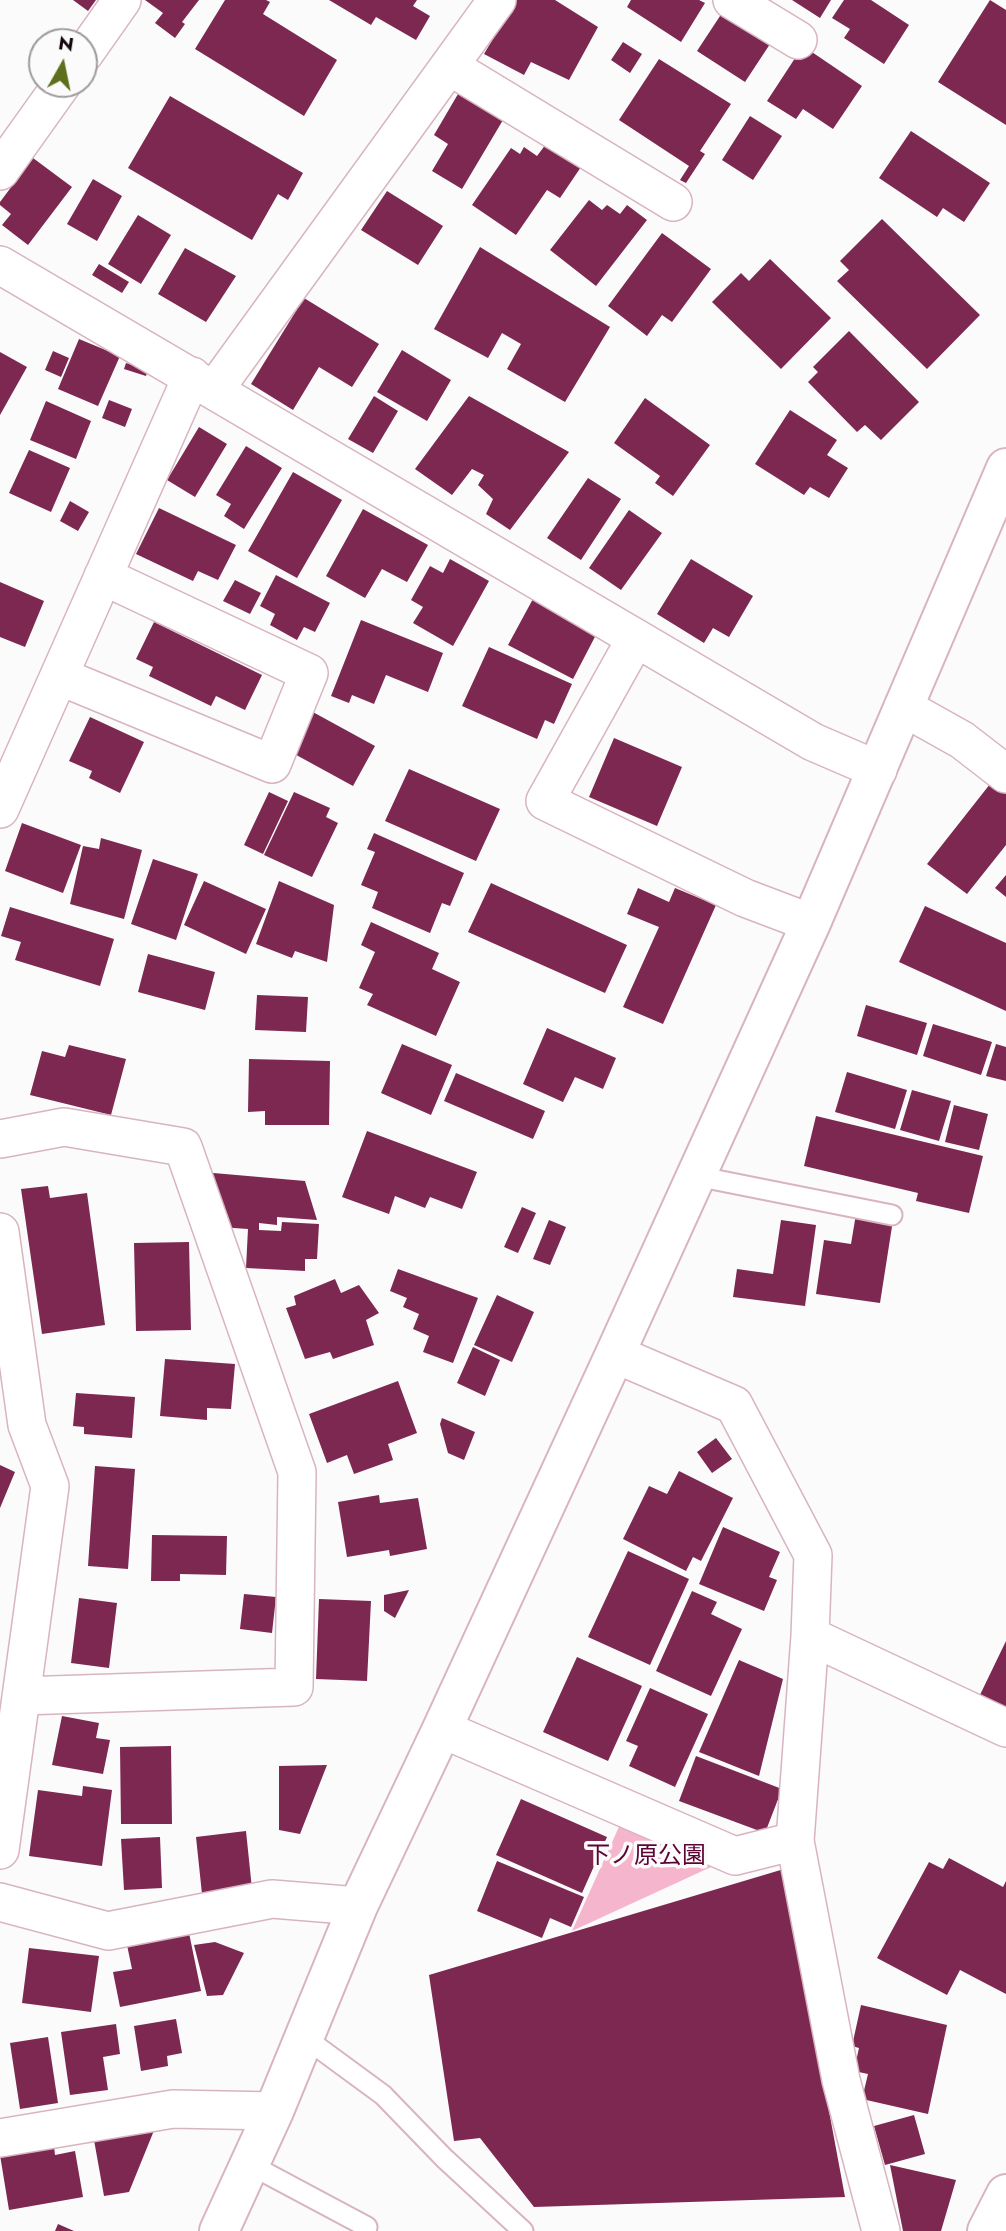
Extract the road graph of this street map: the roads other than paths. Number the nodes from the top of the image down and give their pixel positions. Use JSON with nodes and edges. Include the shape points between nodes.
{"nodes":[{"id":1,"x":122,"y":0,"type":"edge"},
{"id":2,"x":497,"y":0,"type":"edge"},
{"id":3,"x":732,"y":0,"type":"edge"},
{"id":4,"x":98,"y":34,"type":"edge"},
{"id":5,"x":798,"y":40,"type":"dead end"},
{"id":6,"x":450,"y":66,"type":"junction"},
{"id":7,"x":52,"y":98,"type":"edge"},
{"id":8,"x":0,"y":171,"type":"edge"},
{"id":9,"x":673,"y":202,"type":"dead end"},
{"id":10,"x":0,"y":265,"type":"edge"},
{"id":11,"x":203,"y":383,"type":"junction"},
{"id":12,"x":1006,"y":467,"type":"edge"},
{"id":13,"x":995,"y":523,"type":"edge"},
{"id":14,"x":103,"y":576,"type":"junction"},
{"id":15,"x":636,"y":638,"type":"junction"},
{"id":16,"x":59,"y":676,"type":"junction"},
{"id":17,"x":903,"y":708,"type":"junction"},
{"id":18,"x":878,"y":771,"type":"junction"},
{"id":19,"x":1006,"y":774,"type":"edge"},
{"id":20,"x":0,"y":809,"type":"edge"},
{"id":21,"x":811,"y":923,"type":"junction"},
{"id":22,"x":0,"y":1139,"type":"edge"},
{"id":23,"x":696,"y":1175,"type":"junction"},
{"id":24,"x":892,"y":1215,"type":"dead end"},
{"id":25,"x":0,"y":1231,"type":"edge"},
{"id":26,"x":615,"y":1354,"type":"junction"},
{"id":27,"x":810,"y":1636,"type":"junction"},
{"id":28,"x":21,"y":1696,"type":"junction"},
{"id":29,"x":442,"y":1728,"type":"junction"},
{"id":30,"x":1006,"y":1728,"type":"edge"},
{"id":31,"x":794,"y":1841,"type":"junction"},
{"id":32,"x":0,"y":1850,"type":"edge"},
{"id":33,"x":0,"y":1902,"type":"edge"},
{"id":34,"x":358,"y":1906,"type":"junction"},
{"id":35,"x":304,"y":2037,"type":"junction"},
{"id":36,"x":274,"y":2111,"type":"junction"},
{"id":37,"x":0,"y":2138,"type":"edge"},
{"id":38,"x":249,"y":2164,"type":"junction"},
{"id":39,"x":1006,"y":2194,"type":"edge"},
{"id":40,"x":219,"y":2231,"type":"edge"},
{"id":41,"x":366,"y":2231,"type":"edge"},
{"id":42,"x":523,"y":2231,"type":"edge"},
{"id":43,"x":881,"y":2231,"type":"edge"},
{"id":44,"x":988,"y":2231,"type":"edge"}],
"edges":[{"from":1,"to":4,"type":"street"},
{"from":2,"to":6,"type":"street"},
{"from":3,"to":5,"type":"street"},
{"from":6,"to":9,"type":"street"},
{"from":6,"to":11,"type":"street"},
{"from":7,"to":8,"type":"street"},
{"from":10,"to":11,"type":"street"},
{"from":11,"to":14,"type":"street"},
{"from":11,"to":15,"type":"street"},
{"from":12,"to":13,"type":"street"},
{"from":13,"to":17,"type":"street"},
{"from":14,"to":16,"type":"street"},
{"from":14,"to":16,"type":"street","via":[[309,673],[272,764]]},
{"from":15,"to":18,"type":"street","via":[[813,742]]},
{"from":15,"to":21,"type":"street","via":[[545,800],[745,898]]},
{"from":16,"to":20,"type":"street"},
{"from":17,"to":18,"type":"street"},
{"from":17,"to":19,"type":"street","via":[[962,740]]},
{"from":18,"to":21,"type":"street"},
{"from":21,"to":23,"type":"street"},
{"from":22,"to":28,"type":"street","via":[[64,1127],[183,1147],[298,1472],[295,1687]]},
{"from":23,"to":24,"type":"lane"},
{"from":23,"to":26,"type":"street"},
{"from":25,"to":28,"type":"street","via":[[27,1425],[50,1486]]},
{"from":26,"to":27,"type":"street","via":[[734,1405],[813,1555]]},
{"from":26,"to":29,"type":"street"},
{"from":27,"to":30,"type":"street"},
{"from":27,"to":31,"type":"street"},
{"from":28,"to":32,"type":"street"},
{"from":29,"to":31,"type":"street","via":[[735,1856]]},
{"from":29,"to":34,"type":"street"},
{"from":31,"to":43,"type":"street","via":[[841,2080]]},
{"from":33,"to":34,"type":"street","via":[[108,1931],[272,1899]]},
{"from":34,"to":35,"type":"street"},
{"from":35,"to":36,"type":"street"},
{"from":35,"to":42,"type":"lane","via":[[383,2095]]},
{"from":36,"to":37,"type":"street","via":[[173,2109]]},
{"from":36,"to":38,"type":"street"},
{"from":38,"to":40,"type":"street"},
{"from":38,"to":41,"type":"lane","via":[[368,2227]]},
{"from":39,"to":44,"type":"street"}]}
